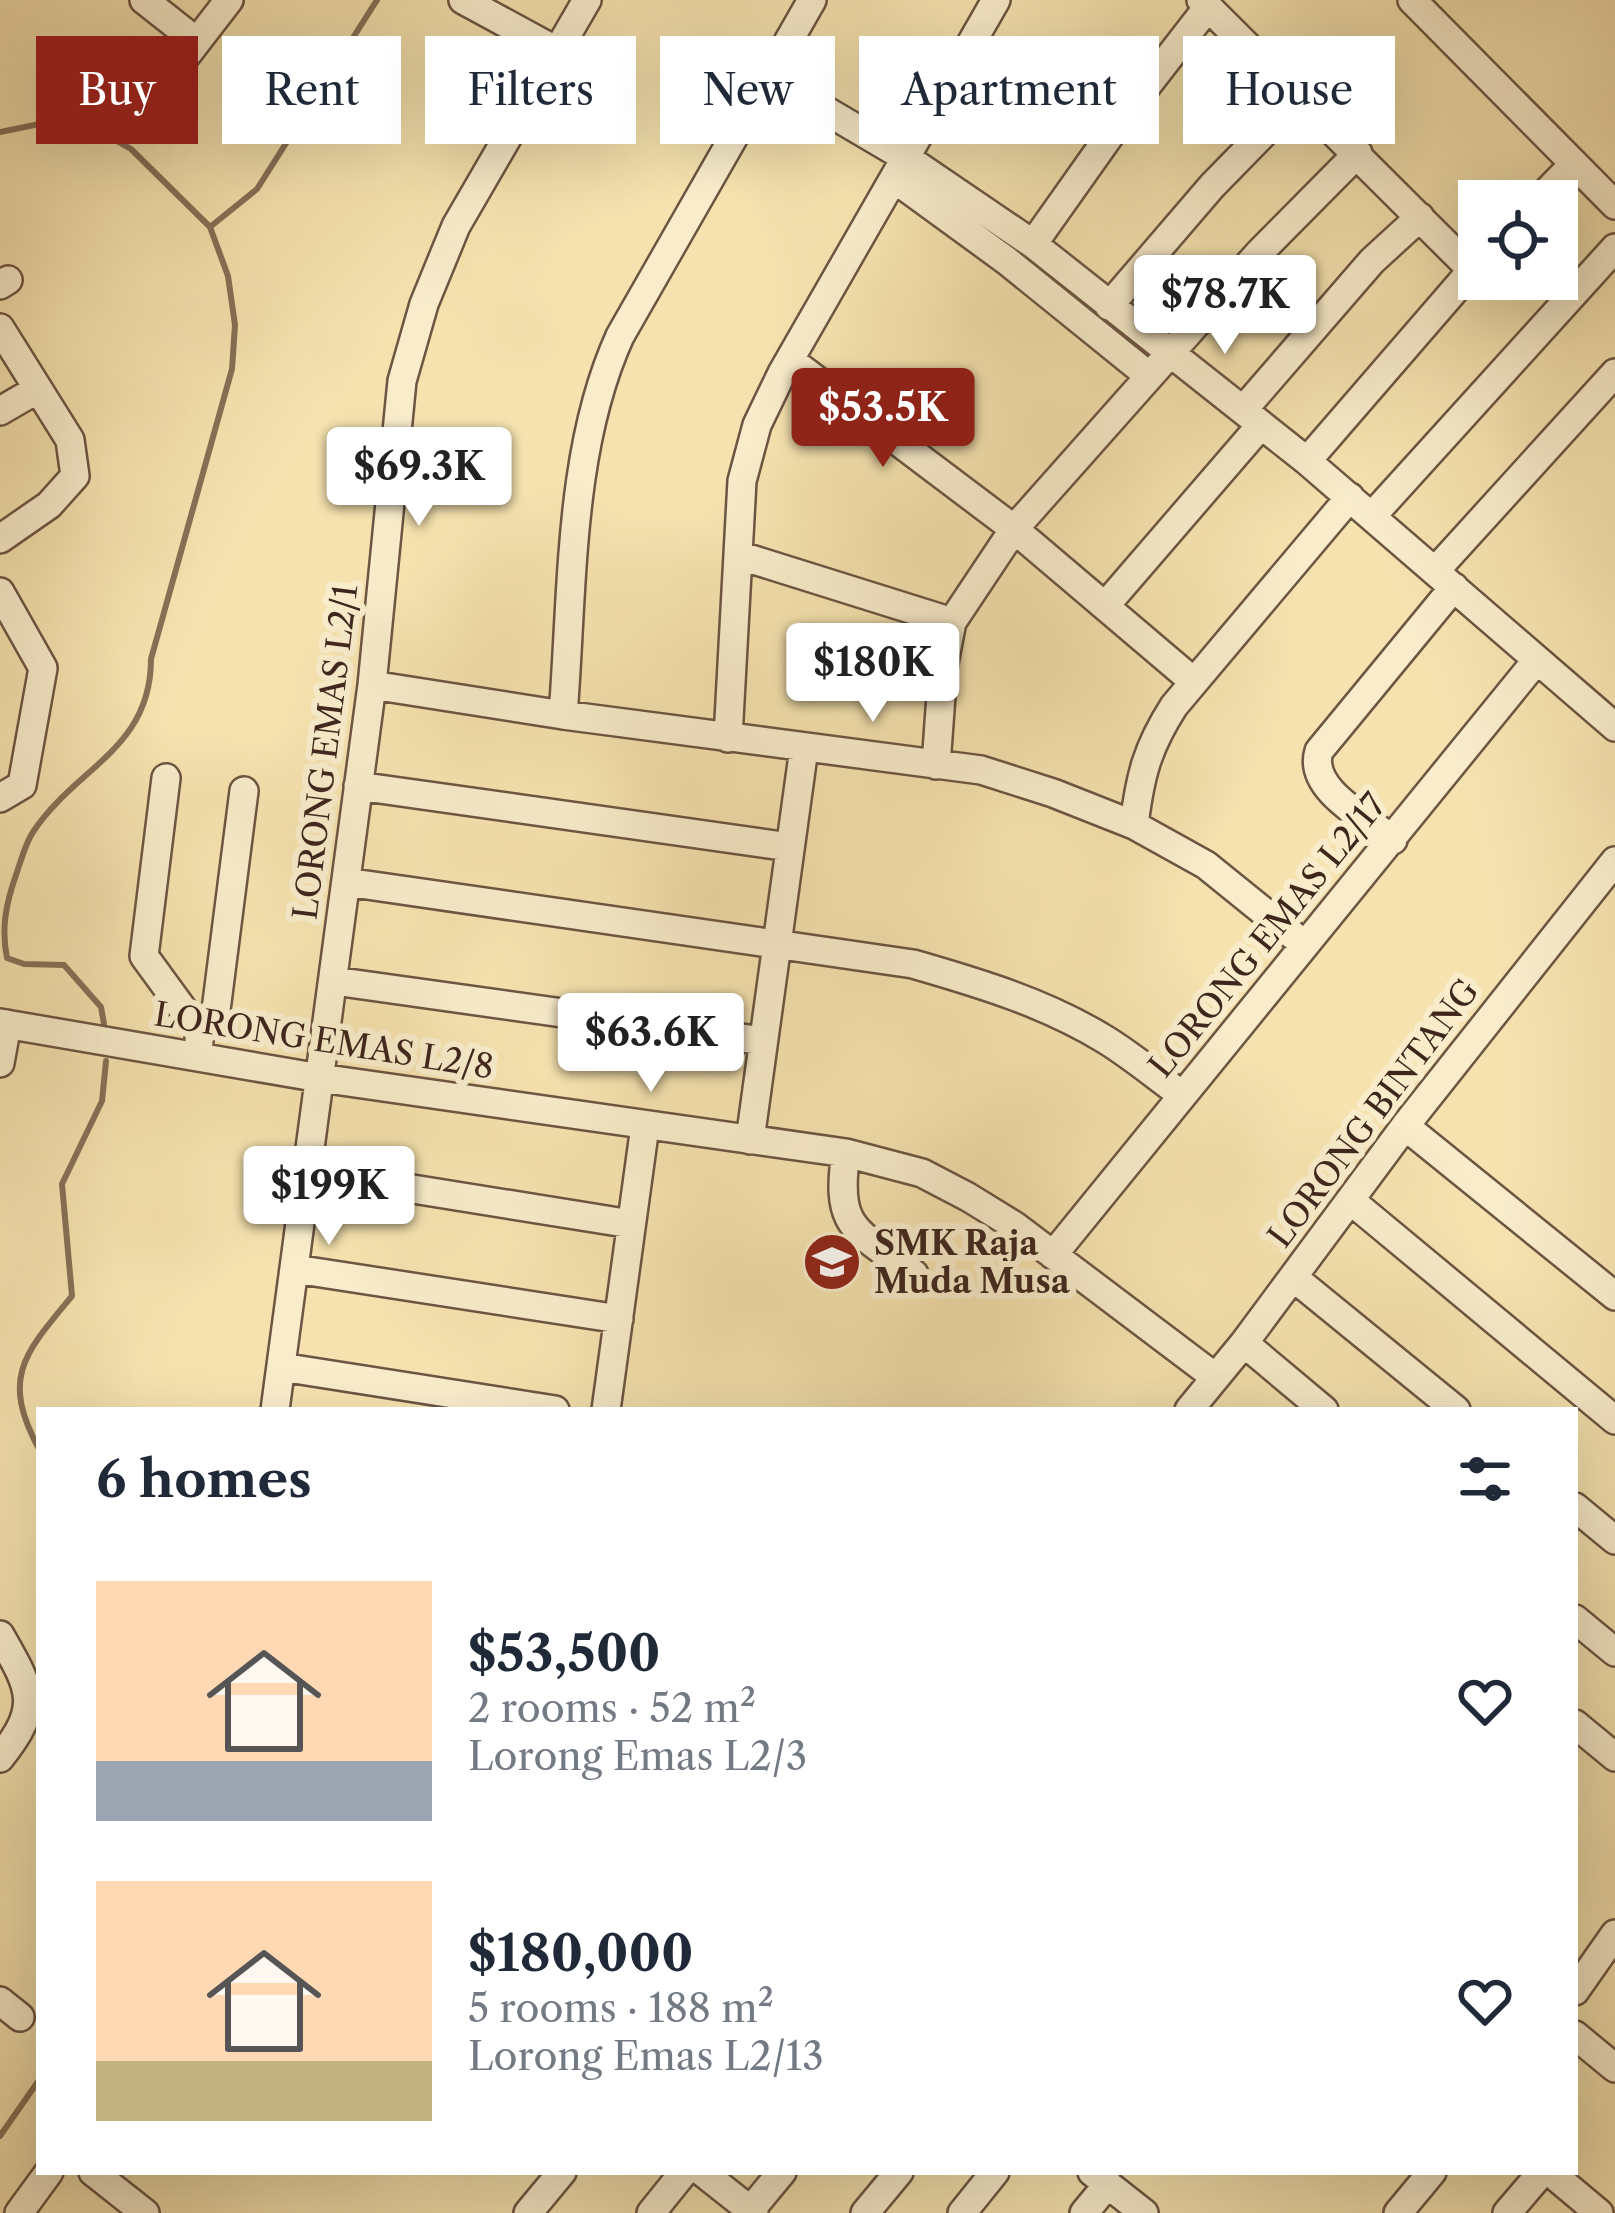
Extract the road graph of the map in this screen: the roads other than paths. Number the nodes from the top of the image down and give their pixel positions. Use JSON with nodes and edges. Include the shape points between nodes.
{"nodes":[{"id":1,"x":144,"y":0,"type":"edge"},
{"id":2,"x":229,"y":0,"type":"edge"},
{"id":3,"x":464,"y":0,"type":"edge"},
{"id":4,"x":587,"y":0,"type":"edge"},
{"id":5,"x":812,"y":0,"type":"edge"},
{"id":6,"x":997,"y":0,"type":"edge"},
{"id":7,"x":1412,"y":0,"type":"edge"},
{"id":8,"x":1205,"y":3,"type":"edge"},
{"id":9,"x":190,"y":36,"type":"edge"},
{"id":10,"x":530,"y":36,"type":"edge"},
{"id":11,"x":566,"y":36,"type":"edge"},
{"id":12,"x":792,"y":36,"type":"edge"},
{"id":13,"x":1238,"y":36,"type":"edge"},
{"id":14,"x":198,"y":39,"type":"edge"},
{"id":15,"x":835,"y":123,"type":"edge"},
{"id":16,"x":504,"y":144,"type":"edge"},
{"id":17,"x":730,"y":144,"type":"edge"},
{"id":18,"x":1253,"y":144,"type":"edge"},
{"id":19,"x":1349,"y":144,"type":"edge"},
{"id":20,"x":1358,"y":153,"type":"junction"},
{"id":21,"x":1574,"y":164,"type":"junction"},
{"id":22,"x":902,"y":170,"type":"junction"},
{"id":23,"x":1558,"y":180,"type":"edge"},
{"id":24,"x":1615,"y":205,"type":"edge"},
{"id":25,"x":1420,"y":217,"type":"junction"},
{"id":26,"x":1034,"y":244,"type":"junction"},
{"id":27,"x":1615,"y":248,"type":"edge"},
{"id":28,"x":1458,"y":251,"type":"edge"},
{"id":29,"x":1458,"y":286,"type":"edge"},
{"id":30,"x":1109,"y":306,"type":"junction"},
{"id":31,"x":0,"y":328,"type":"edge"},
{"id":32,"x":1167,"y":353,"type":"junction"},
{"id":33,"x":790,"y":360,"type":"junction"},
{"id":34,"x":1615,"y":373,"type":"edge"},
{"id":35,"x":1148,"y":375,"type":"junction"},
{"id":36,"x":38,"y":389,"type":"junction"},
{"id":37,"x":0,"y":411,"type":"edge"},
{"id":38,"x":1252,"y":417,"type":"junction"},
{"id":39,"x":1307,"y":461,"type":"junction"},
{"id":40,"x":1350,"y":497,"type":"junction"},
{"id":41,"x":1372,"y":516,"type":"junction"},
{"id":42,"x":1014,"y":529,"type":"junction"},
{"id":43,"x":0,"y":539,"type":"edge"},
{"id":44,"x":738,"y":555,"type":"junction"},
{"id":45,"x":1445,"y":578,"type":"junction"},
{"id":46,"x":0,"y":592,"type":"edge"},
{"id":47,"x":1105,"y":606,"type":"junction"},
{"id":48,"x":952,"y":622,"type":"junction"},
{"id":49,"x":1536,"y":661,"type":"junction"},
{"id":50,"x":1193,"y":681,"type":"junction"},
{"id":51,"x":372,"y":685,"type":"junction"},
{"id":52,"x":563,"y":715,"type":"junction"},
{"id":53,"x":1615,"y":727,"type":"edge"},
{"id":54,"x":728,"y":738,"type":"junction"},
{"id":55,"x":804,"y":748,"type":"junction"},
{"id":56,"x":936,"y":765,"type":"junction"},
{"id":57,"x":166,"y":778,"type":"dead end"},
{"id":58,"x":358,"y":786,"type":"junction"},
{"id":59,"x":244,"y":791,"type":"dead end"},
{"id":60,"x":0,"y":797,"type":"edge"},
{"id":61,"x":1134,"y":825,"type":"junction"},
{"id":62,"x":1393,"y":840,"type":"junction"},
{"id":63,"x":790,"y":847,"type":"junction"},
{"id":64,"x":1615,"y":861,"type":"edge"},
{"id":65,"x":346,"y":882,"type":"junction"},
{"id":66,"x":776,"y":944,"type":"junction"},
{"id":67,"x":1305,"y":945,"type":"junction"},
{"id":68,"x":334,"y":981,"type":"junction"},
{"id":69,"x":4,"y":1023,"type":"edge"},
{"id":70,"x":200,"y":1024,"type":"junction"},
{"id":71,"x":763,"y":1041,"type":"junction"},
{"id":72,"x":198,"y":1057,"type":"junction"},
{"id":73,"x":0,"y":1063,"type":"edge"},
{"id":74,"x":320,"y":1078,"type":"junction"},
{"id":75,"x":1182,"y":1095,"type":"junction"},
{"id":76,"x":644,"y":1126,"type":"junction"},
{"id":77,"x":1405,"y":1126,"type":"junction"},
{"id":78,"x":750,"y":1140,"type":"junction"},
{"id":79,"x":846,"y":1154,"type":"junction"},
{"id":80,"x":307,"y":1172,"type":"junction"},
{"id":81,"x":1350,"y":1200,"type":"junction"},
{"id":82,"x":632,"y":1224,"type":"junction"},
{"id":83,"x":1053,"y":1255,"type":"junction"},
{"id":84,"x":295,"y":1269,"type":"junction"},
{"id":85,"x":914,"y":1274,"type":"dead end"},
{"id":86,"x":1293,"y":1277,"type":"junction"},
{"id":87,"x":1615,"y":1296,"type":"edge"},
{"id":88,"x":619,"y":1319,"type":"junction"},
{"id":89,"x":1244,"y":1343,"type":"junction"},
{"id":90,"x":281,"y":1367,"type":"junction"},
{"id":91,"x":1216,"y":1377,"type":"junction"},
{"id":92,"x":275,"y":1407,"type":"edge"},
{"id":93,"x":536,"y":1407,"type":"edge"},
{"id":94,"x":606,"y":1407,"type":"edge"},
{"id":95,"x":1192,"y":1407,"type":"edge"},
{"id":96,"x":1320,"y":1407,"type":"edge"},
{"id":97,"x":1452,"y":1407,"type":"edge"},
{"id":98,"x":1615,"y":1420,"type":"edge"},
{"id":99,"x":1578,"y":1510,"type":"edge"},
{"id":100,"x":1615,"y":1540,"type":"edge"},
{"id":101,"x":1578,"y":1621,"type":"edge"},
{"id":102,"x":0,"y":1635,"type":"edge"},
{"id":103,"x":1615,"y":1652,"type":"edge"},
{"id":104,"x":1578,"y":1726,"type":"edge"},
{"id":105,"x":1615,"y":1757,"type":"edge"},
{"id":106,"x":0,"y":1758,"type":"edge"},
{"id":107,"x":1615,"y":1934,"type":"edge"},
{"id":108,"x":1578,"y":1987,"type":"edge"},
{"id":109,"x":1578,"y":2037,"type":"edge"},
{"id":110,"x":1615,"y":2068,"type":"edge"},
{"id":111,"x":47,"y":2175,"type":"edge"},
{"id":112,"x":97,"y":2175,"type":"edge"},
{"id":113,"x":682,"y":2175,"type":"edge"},
{"id":114,"x":706,"y":2175,"type":"edge"},
{"id":115,"x":780,"y":2175,"type":"edge"},
{"id":116,"x":897,"y":2175,"type":"edge"},
{"id":117,"x":993,"y":2175,"type":"edge"},
{"id":118,"x":1430,"y":2175,"type":"edge"},
{"id":119,"x":1543,"y":2175,"type":"edge"},
{"id":120,"x":1550,"y":2175,"type":"edge"},
{"id":121,"x":548,"y":2177,"type":"edge"},
{"id":122,"x":1100,"y":2178,"type":"edge"},
{"id":123,"x":1615,"y":2205,"type":"edge"},
{"id":124,"x":751,"y":2212,"type":"edge"},
{"id":125,"x":19,"y":2213,"type":"edge"},
{"id":126,"x":145,"y":2213,"type":"edge"},
{"id":127,"x":528,"y":2213,"type":"edge"},
{"id":128,"x":651,"y":2213,"type":"edge"},
{"id":129,"x":865,"y":2213,"type":"edge"},
{"id":130,"x":962,"y":2213,"type":"edge"},
{"id":131,"x":1084,"y":2213,"type":"edge"},
{"id":132,"x":1144,"y":2213,"type":"edge"},
{"id":133,"x":1398,"y":2213,"type":"edge"},
{"id":134,"x":1508,"y":2213,"type":"edge"},
{"id":135,"x":1599,"y":2213,"type":"edge"},
{"id":136,"x":1608,"y":2213,"type":"edge"}],
"edges":[{"from":1,"to":9,"type":"street"},
{"from":2,"to":14,"type":"street"},
{"from":3,"to":10,"type":"street"},
{"from":4,"to":11,"type":"street","name":"LORONG EMAS L2/1"},
{"from":5,"to":12,"type":"street"},
{"from":6,"to":22,"type":"street"},
{"from":7,"to":21,"type":"street"},
{"from":8,"to":13,"type":"street"},
{"from":8,"to":26,"type":"street"},
{"from":15,"to":22,"type":"street"},
{"from":16,"to":51,"type":"street","name":"LORONG EMAS L2/1","via":[[457,226],[402,382]]},
{"from":17,"to":52,"type":"street","via":[[602,374],[580,497]]},
{"from":18,"to":30,"type":"street"},
{"from":19,"to":20,"type":"street"},
{"from":20,"to":25,"type":"street"},
{"from":20,"to":32,"type":"street"},
{"from":21,"to":23,"type":"street"},
{"from":21,"to":24,"type":"street"},
{"from":22,"to":26,"type":"street"},
{"from":22,"to":33,"type":"street"},
{"from":22,"to":35,"type":"street"},
{"from":25,"to":28,"type":"street"},
{"from":25,"to":38,"type":"street","via":[[1372,261]]},
{"from":26,"to":30,"type":"street"},
{"from":27,"to":41,"type":"street"},
{"from":29,"to":39,"type":"street"},
{"from":30,"to":32,"type":"street"},
{"from":31,"to":36,"type":"street"},
{"from":32,"to":35,"type":"street"},
{"from":32,"to":38,"type":"street"},
{"from":33,"to":42,"type":"street"},
{"from":33,"to":44,"type":"street","via":[[757,425],[742,481]]},
{"from":34,"to":45,"type":"street"},
{"from":35,"to":42,"type":"street"},
{"from":36,"to":37,"type":"street"},
{"from":36,"to":43,"type":"street","via":[[70,440],[75,476]]},
{"from":38,"to":39,"type":"street"},
{"from":38,"to":47,"type":"street"},
{"from":39,"to":40,"type":"street"},
{"from":40,"to":41,"type":"street"},
{"from":40,"to":50,"type":"street"},
{"from":41,"to":45,"type":"street"},
{"from":42,"to":47,"type":"street"},
{"from":42,"to":48,"type":"street"},
{"from":44,"to":48,"type":"street"},
{"from":44,"to":54,"type":"street"},
{"from":45,"to":49,"type":"street"},
{"from":45,"to":62,"type":"street","via":[[1314,766],[1321,782]]},
{"from":46,"to":60,"type":"street","via":[[43,668],[22,785]]},
{"from":47,"to":50,"type":"street"},
{"from":48,"to":56,"type":"street"},
{"from":49,"to":53,"type":"street"},
{"from":49,"to":62,"type":"street","name":"LORONG EMAS L2/17"},
{"from":50,"to":61,"type":"street","via":[[1154,736]]},
{"from":51,"to":52,"type":"street"},
{"from":51,"to":58,"type":"street","name":"LORONG EMAS L2/1"},
{"from":52,"to":54,"type":"street"},
{"from":54,"to":55,"type":"street"},
{"from":55,"to":56,"type":"street"},
{"from":55,"to":63,"type":"street"},
{"from":56,"to":61,"type":"street","via":[[981,770]]},
{"from":57,"to":70,"type":"street","via":[[145,956]]},
{"from":58,"to":63,"type":"street"},
{"from":58,"to":65,"type":"street","name":"LORONG EMAS L2/1"},
{"from":59,"to":70,"type":"street","via":[[215,1018]]},
{"from":61,"to":67,"type":"street","via":[[1206,865]]},
{"from":62,"to":67,"type":"street","name":"LORONG EMAS L2/17"},
{"from":63,"to":66,"type":"street"},
{"from":64,"to":77,"type":"street","name":"LORONG BINTANG"},
{"from":65,"to":66,"type":"street"},
{"from":65,"to":68,"type":"street","name":"LORONG EMAS L2/1"},
{"from":66,"to":71,"type":"street"},
{"from":66,"to":75,"type":"street","via":[[913,964],[984,985],[1106,1040]]},
{"from":67,"to":75,"type":"street","name":"LORONG EMAS L2/17"},
{"from":68,"to":71,"type":"street"},
{"from":68,"to":74,"type":"street","name":"LORONG EMAS L2/1"},
{"from":69,"to":72,"type":"street","name":"LORONG EMAS L2/8"},
{"from":69,"to":73,"type":"street"},
{"from":70,"to":72,"type":"street"},
{"from":71,"to":78,"type":"street"},
{"from":72,"to":74,"type":"street","name":"LORONG EMAS L2/8"},
{"from":74,"to":76,"type":"street","name":"LORONG EMAS L2/8"},
{"from":74,"to":80,"type":"street","name":"LORONG EMAS L2/1"},
{"from":75,"to":83,"type":"street","name":"LORONG EMAS L2/17"},
{"from":76,"to":78,"type":"street","name":"LORONG EMAS L2/8"},
{"from":76,"to":82,"type":"street"},
{"from":77,"to":81,"type":"street","name":"LORONG BINTANG"},
{"from":77,"to":87,"type":"street"},
{"from":78,"to":79,"type":"street","name":"LORONG EMAS L2/8"},
{"from":79,"to":83,"type":"street","name":"LORONG EMAS L2/8","via":[[922,1173]]},
{"from":79,"to":85,"type":"street","via":[[841,1202],[850,1224]]},
{"from":80,"to":82,"type":"street"},
{"from":80,"to":84,"type":"street","name":"LORONG EMAS L2/1"},
{"from":81,"to":86,"type":"street","name":"LORONG BINTANG"},
{"from":81,"to":98,"type":"street"},
{"from":82,"to":88,"type":"street"},
{"from":83,"to":91,"type":"street","name":"LORONG EMAS L2/8"},
{"from":84,"to":88,"type":"street"},
{"from":84,"to":90,"type":"street","name":"LORONG EMAS L2/1"},
{"from":86,"to":89,"type":"street","name":"LORONG BINTANG"},
{"from":86,"to":97,"type":"street"},
{"from":88,"to":94,"type":"street"},
{"from":89,"to":91,"type":"street","name":"LORONG BINTANG"},
{"from":89,"to":96,"type":"street"},
{"from":90,"to":92,"type":"street","name":"LORONG EMAS L2/1"},
{"from":90,"to":93,"type":"street"},
{"from":91,"to":95,"type":"street","name":"LORONG BINTANG"},
{"from":99,"to":100,"type":"street"},
{"from":101,"to":103,"type":"street"},
{"from":102,"to":106,"type":"street","via":[[31,1702],[22,1731]]},
{"from":104,"to":105,"type":"street"},
{"from":107,"to":108,"type":"street"},
{"from":109,"to":110,"type":"street"},
{"from":111,"to":125,"type":"street"},
{"from":112,"to":126,"type":"street"},
{"from":113,"to":128,"type":"street"},
{"from":114,"to":124,"type":"street"},
{"from":115,"to":124,"type":"street"},
{"from":116,"to":129,"type":"street"},
{"from":117,"to":130,"type":"street"},
{"from":118,"to":133,"type":"street"},
{"from":119,"to":134,"type":"street"},
{"from":120,"to":135,"type":"street"},
{"from":121,"to":127,"type":"street"},
{"from":122,"to":131,"type":"street"},
{"from":122,"to":132,"type":"street"},
{"from":123,"to":136,"type":"street"}]}
